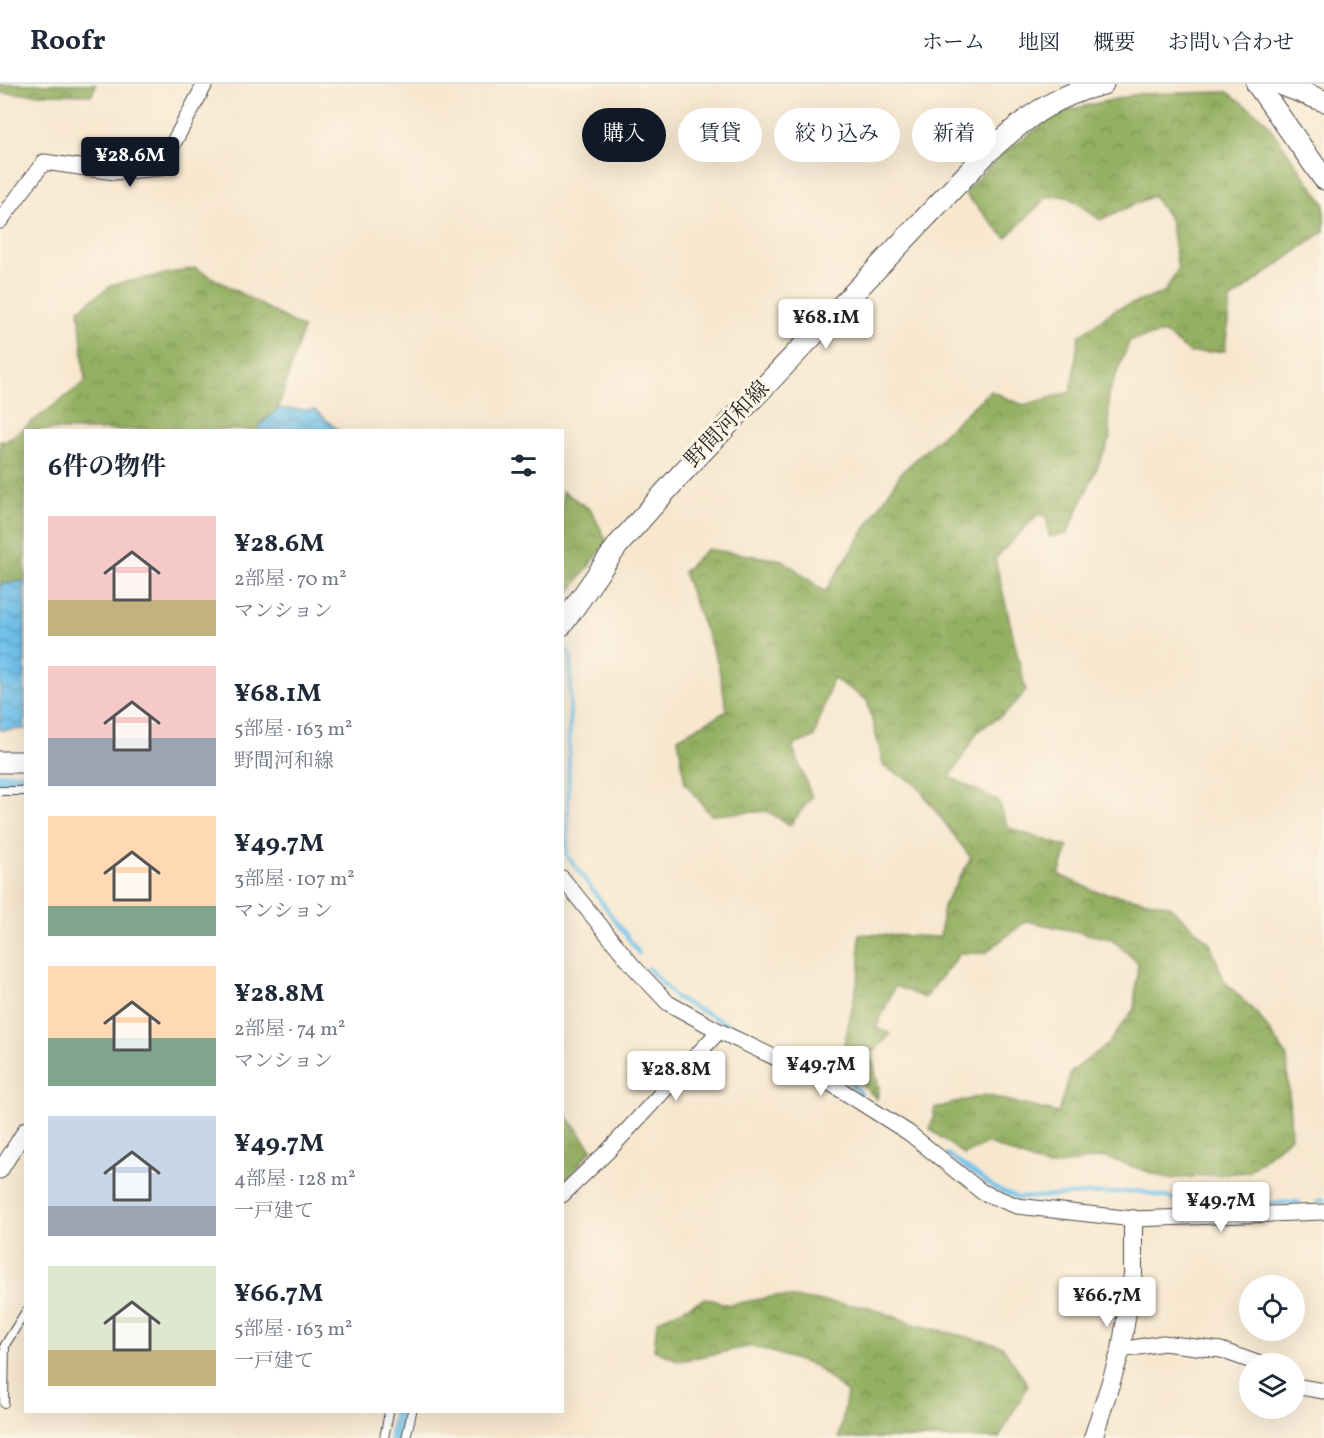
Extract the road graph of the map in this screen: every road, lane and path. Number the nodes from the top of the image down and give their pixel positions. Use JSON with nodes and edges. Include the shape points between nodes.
{"nodes":[{"id":1,"x":205,"y":84,"type":"edge"},
{"id":2,"x":1103,"y":84,"type":"edge"},
{"id":3,"x":1257,"y":84,"type":"edge"},
{"id":4,"x":1280,"y":84,"type":"edge"},
{"id":5,"x":1302,"y":87,"type":"edge"},
{"id":6,"x":1324,"y":100,"type":"edge"},
{"id":7,"x":1324,"y":179,"type":"edge"},
{"id":8,"x":0,"y":221,"type":"edge"},
{"id":9,"x":564,"y":622,"type":"edge"},
{"id":10,"x":0,"y":762,"type":"edge"},
{"id":11,"x":24,"y":762,"type":"edge"},
{"id":12,"x":0,"y":791,"type":"edge"},
{"id":13,"x":24,"y":791,"type":"edge"},
{"id":14,"x":564,"y":880,"type":"edge"},
{"id":15,"x":719,"y":1031,"type":"junction"},
{"id":16,"x":24,"y":1132,"type":"edge"},
{"id":17,"x":0,"y":1171,"type":"edge"},
{"id":18,"x":564,"y":1193,"type":"edge"},
{"id":19,"x":1324,"y":1212,"type":"edge"},
{"id":20,"x":1133,"y":1219,"type":"junction"},
{"id":21,"x":24,"y":1314,"type":"edge"},
{"id":22,"x":1121,"y":1350,"type":"junction"},
{"id":23,"x":1239,"y":1356,"type":"edge"},
{"id":24,"x":1305,"y":1388,"type":"edge"},
{"id":25,"x":1324,"y":1391,"type":"edge"},
{"id":26,"x":4,"y":1403,"type":"dead end"},
{"id":27,"x":389,"y":1413,"type":"edge"},
{"id":28,"x":412,"y":1413,"type":"edge"},
{"id":29,"x":384,"y":1438,"type":"edge"},
{"id":30,"x":406,"y":1438,"type":"edge"},
{"id":31,"x":1093,"y":1438,"type":"edge"}],
"edges":[{"from":1,"to":8,"type":"street","via":[[160,168],[115,172],[44,162]]},
{"from":2,"to":9,"type":"main road","name":"野間河和線","via":[[1054,100],[1020,122],[987,153],[682,473],[618,545]]},
{"from":3,"to":7,"type":"main road"},
{"from":4,"to":5,"type":"main road"},
{"from":5,"to":6,"type":"main road"},
{"from":10,"to":11,"type":"main road"},
{"from":12,"to":13,"type":"lane"},
{"from":14,"to":15,"type":"street","via":[[668,1003]]},
{"from":15,"to":18,"type":"street"},
{"from":15,"to":20,"type":"street","via":[[832,1084],[909,1133],[982,1192],[1017,1206]]},
{"from":16,"to":17,"type":"street"},
{"from":19,"to":20,"type":"street"},
{"from":20,"to":22,"type":"street","via":[[1133,1274]]},
{"from":21,"to":26,"type":"lane","via":[[5,1345]]},
{"from":22,"to":23,"type":"street","via":[[1163,1343],[1221,1350]]},
{"from":22,"to":31,"type":"street"},
{"from":24,"to":25,"type":"street"},
{"from":27,"to":29,"type":"lane"},
{"from":28,"to":30,"type":"lane"}]}
